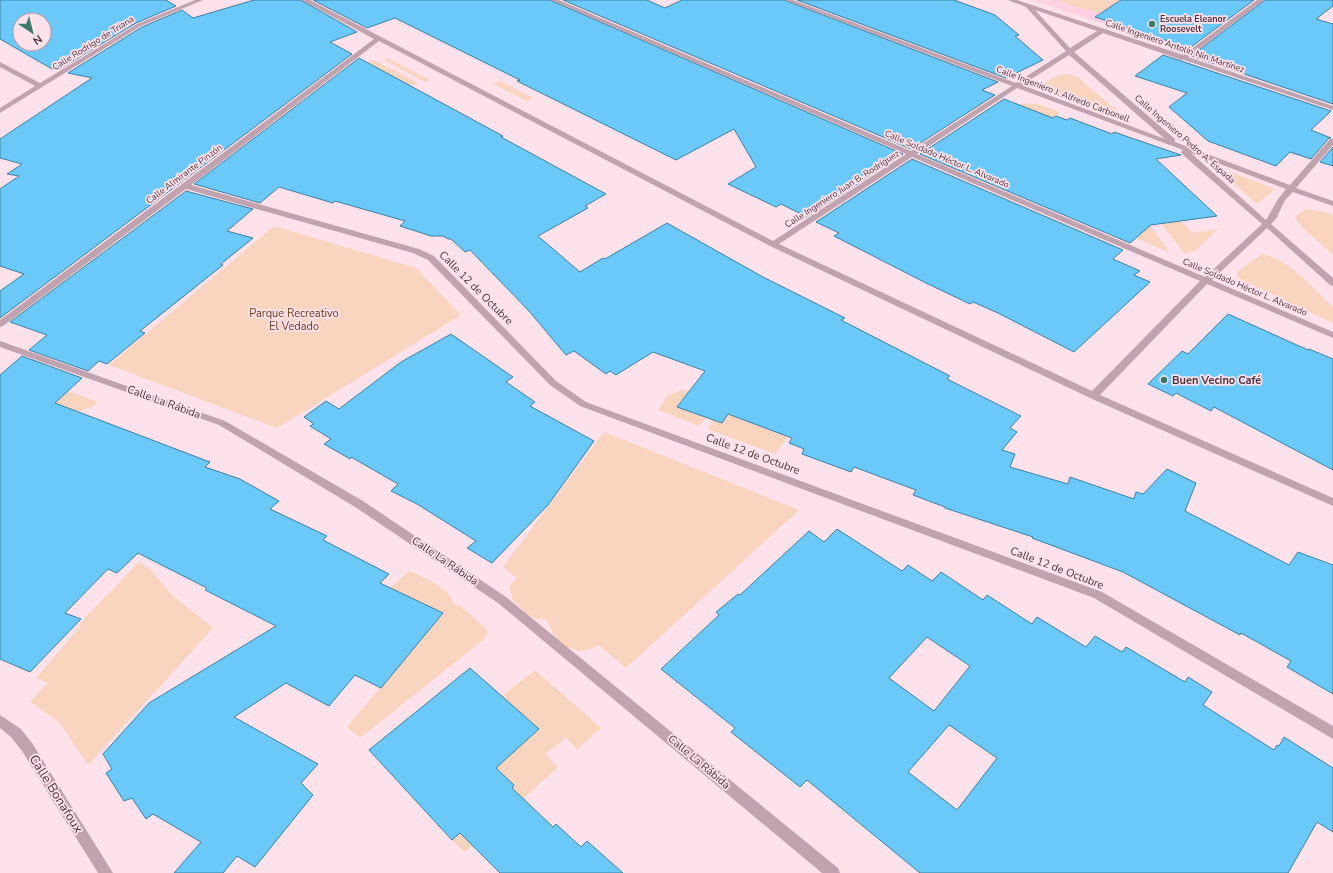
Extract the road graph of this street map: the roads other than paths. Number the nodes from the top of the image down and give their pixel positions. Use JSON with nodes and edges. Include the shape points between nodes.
{"nodes":[{"id":1,"x":200,"y":0,"type":"edge"},
{"id":2,"x":305,"y":0,"type":"edge"},
{"id":3,"x":554,"y":0,"type":"edge"},
{"id":4,"x":788,"y":0,"type":"edge"},
{"id":5,"x":1011,"y":0,"type":"edge"},
{"id":6,"x":1261,"y":0,"type":"edge"},
{"id":7,"x":1028,"y":6,"type":"junction"},
{"id":8,"x":1101,"y":31,"type":"junction"},
{"id":9,"x":379,"y":38,"type":"junction"},
{"id":10,"x":1069,"y":51,"type":"junction"},
{"id":11,"x":1182,"y":59,"type":"junction"},
{"id":12,"x":0,"y":64,"type":"edge"},
{"id":13,"x":40,"y":86,"type":"junction"},
{"id":14,"x":1017,"y":86,"type":"junction"},
{"id":15,"x":1333,"y":108,"type":"edge"},
{"id":16,"x":0,"y":111,"type":"edge"},
{"id":17,"x":1333,"y":141,"type":"edge"},
{"id":18,"x":1180,"y":148,"type":"junction"},
{"id":19,"x":912,"y":154,"type":"junction"},
{"id":20,"x":185,"y":186,"type":"junction"},
{"id":21,"x":1290,"y":189,"type":"junction"},
{"id":22,"x":1333,"y":204,"type":"edge"},
{"id":23,"x":1267,"y":223,"type":"junction"},
{"id":24,"x":773,"y":244,"type":"junction"},
{"id":25,"x":1205,"y":281,"type":"junction"},
{"id":26,"x":1333,"y":283,"type":"edge"},
{"id":27,"x":0,"y":324,"type":"edge"},
{"id":28,"x":1333,"y":335,"type":"edge"},
{"id":29,"x":0,"y":344,"type":"edge"},
{"id":30,"x":1093,"y":396,"type":"junction"},
{"id":31,"x":1333,"y":502,"type":"edge"},
{"id":32,"x":0,"y":721,"type":"edge"},
{"id":33,"x":1333,"y":733,"type":"edge"},
{"id":34,"x":106,"y":873,"type":"edge"},
{"id":35,"x":833,"y":873,"type":"edge"}],
"edges":[{"from":1,"to":13,"type":"street","name":"Calle Rodrigo de Triana","via":[[139,25]]},
{"from":2,"to":9,"type":"street"},
{"from":3,"to":19,"type":"street","name":"Calle Soldado Héctor L. Alvarado"},
{"from":4,"to":14,"type":"street","name":"Calle Ingeniero J. Alfredo Carbonell"},
{"from":5,"to":7,"type":"street","name":"Calle Ingeniero Antolín Nin Martínez"},
{"from":6,"to":11,"type":"street"},
{"from":7,"to":8,"type":"street","name":"Calle Ingeniero Antolín Nin Martínez"},
{"from":7,"to":10,"type":"street","name":"Calle Ingeniero Pedro A. Espada"},
{"from":8,"to":10,"type":"street","name":"Calle Ingeniero Juan B. Rodríguez"},
{"from":8,"to":11,"type":"street","name":"Calle Ingeniero Antolín Nin Martínez"},
{"from":9,"to":20,"type":"street","name":"Calle Almirante Pinzón"},
{"from":9,"to":24,"type":"street"},
{"from":10,"to":14,"type":"street","name":"Calle Ingeniero Juan B. Rodríguez"},
{"from":10,"to":18,"type":"street","name":"Calle Ingeniero Pedro A. Espada"},
{"from":11,"to":15,"type":"street","name":"Calle Ingeniero Antolín Nin Martínez"},
{"from":12,"to":13,"type":"street"},
{"from":13,"to":16,"type":"street","name":"Calle Rodrigo de Triana"},
{"from":14,"to":18,"type":"street","name":"Calle Ingeniero J. Alfredo Carbonell"},
{"from":14,"to":19,"type":"street","name":"Calle Ingeniero Juan B. Rodríguez"},
{"from":17,"to":21,"type":"street"},
{"from":18,"to":21,"type":"street","name":"Calle Ingeniero J. Alfredo Carbonell"},
{"from":18,"to":23,"type":"street","name":"Calle Ingeniero Pedro A. Espada"},
{"from":19,"to":24,"type":"street","name":"Calle Ingeniero Juan B. Rodríguez"},
{"from":19,"to":25,"type":"street","name":"Calle Soldado Héctor L. Alvarado"},
{"from":20,"to":27,"type":"street","name":"Calle Almirante Pinzón"},
{"from":20,"to":33,"type":"street","name":"Calle 12 de Octubre","via":[[416,251],[431,258],[553,383],[583,404],[1098,595]]},
{"from":21,"to":22,"type":"street","name":"Calle Ingeniero J. Alfredo Carbonell"},
{"from":21,"to":23,"type":"street"},
{"from":23,"to":25,"type":"street"},
{"from":23,"to":26,"type":"street","name":"Calle Ingeniero Pedro A. Espada"},
{"from":24,"to":30,"type":"street"},
{"from":25,"to":28,"type":"street","name":"Calle Soldado Héctor L. Alvarado"},
{"from":25,"to":30,"type":"street"},
{"from":29,"to":35,"type":"street","name":"Calle La Rábida","via":[[222,423],[359,504],[502,600]]},
{"from":30,"to":31,"type":"street"},
{"from":32,"to":34,"type":"street","name":"Calle Bonafoux","via":[[16,733],[27,747]]}]}
